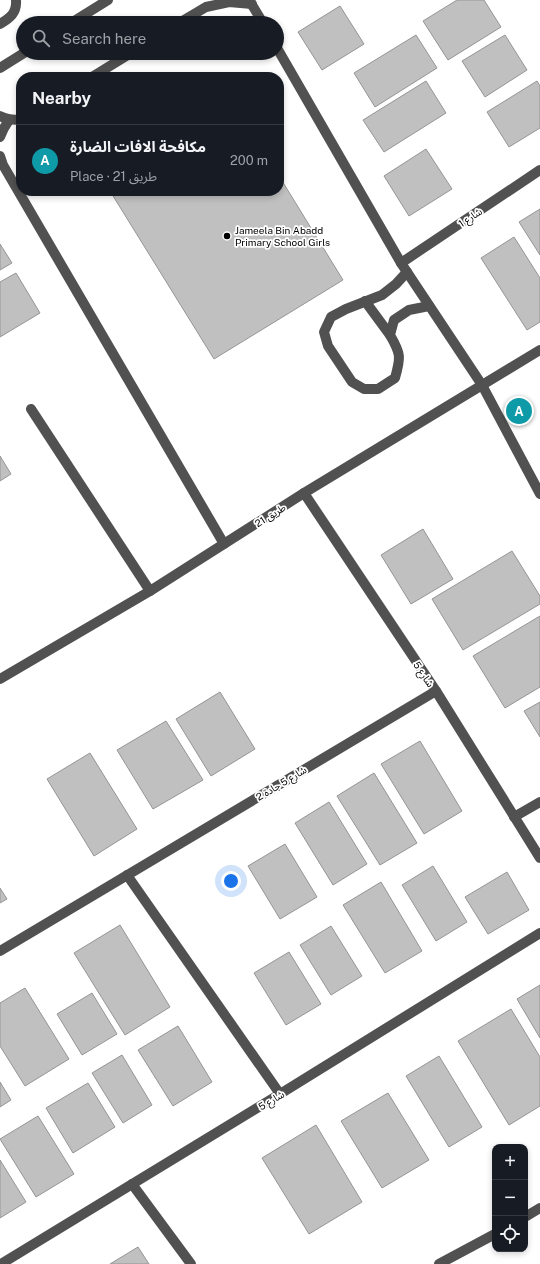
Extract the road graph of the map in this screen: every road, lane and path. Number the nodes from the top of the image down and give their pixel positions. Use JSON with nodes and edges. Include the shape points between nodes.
{"nodes":[{"id":1,"x":16,"y":0,"type":"edge"},
{"id":2,"x":108,"y":0,"type":"edge"},
{"id":3,"x":253,"y":1,"type":"edge"},
{"id":4,"x":206,"y":3,"type":"edge"},
{"id":5,"x":83,"y":16,"type":"edge"},
{"id":6,"x":189,"y":16,"type":"edge"},
{"id":7,"x":260,"y":16,"type":"edge"},
{"id":8,"x":0,"y":24,"type":"edge"},
{"id":9,"x":16,"y":58,"type":"edge"},
{"id":10,"x":120,"y":60,"type":"edge"},
{"id":11,"x":284,"y":60,"type":"edge"},
{"id":12,"x":0,"y":68,"type":"edge"},
{"id":13,"x":100,"y":72,"type":"edge"},
{"id":14,"x":5,"y":118,"type":"edge"},
{"id":15,"x":16,"y":121,"type":"edge"},
{"id":16,"x":0,"y":137,"type":"edge"},
{"id":17,"x":0,"y":156,"type":"edge"},
{"id":18,"x":540,"y":170,"type":"edge"},
{"id":19,"x":16,"y":187,"type":"edge"},
{"id":20,"x":21,"y":196,"type":"edge"},
{"id":21,"x":401,"y":263,"type":"junction"},
{"id":22,"x":407,"y":272,"type":"junction"},
{"id":23,"x":365,"y":301,"type":"junction"},
{"id":24,"x":429,"y":306,"type":"junction"},
{"id":25,"x":390,"y":335,"type":"junction"},
{"id":26,"x":540,"y":350,"type":"edge"},
{"id":27,"x":482,"y":385,"type":"junction"},
{"id":28,"x":31,"y":409,"type":"dead end"},
{"id":29,"x":304,"y":493,"type":"junction"},
{"id":30,"x":540,"y":494,"type":"edge"},
{"id":31,"x":224,"y":544,"type":"junction"},
{"id":32,"x":150,"y":591,"type":"junction"},
{"id":33,"x":0,"y":679,"type":"edge"},
{"id":34,"x":436,"y":691,"type":"junction"},
{"id":35,"x":540,"y":802,"type":"edge"},
{"id":36,"x":514,"y":817,"type":"junction"},
{"id":37,"x":540,"y":858,"type":"edge"},
{"id":38,"x":127,"y":875,"type":"junction"},
{"id":39,"x":540,"y":933,"type":"edge"},
{"id":40,"x":0,"y":951,"type":"edge"},
{"id":41,"x":280,"y":1094,"type":"junction"},
{"id":42,"x":132,"y":1184,"type":"junction"},
{"id":43,"x":540,"y":1208,"type":"edge"},
{"id":44,"x":528,"y":1214,"type":"edge"},
{"id":45,"x":492,"y":1236,"type":"edge"},
{"id":46,"x":1,"y":1264,"type":"edge"},
{"id":47,"x":191,"y":1264,"type":"edge"},
{"id":48,"x":439,"y":1264,"type":"edge"}],
"edges":[{"from":1,"to":8,"type":"street","via":[[12,17]]},
{"from":2,"to":5,"type":"street"},
{"from":3,"to":4,"type":"street"},
{"from":3,"to":7,"type":"street"},
{"from":4,"to":6,"type":"street"},
{"from":9,"to":12,"type":"street"},
{"from":10,"to":13,"type":"street"},
{"from":11,"to":21,"type":"street"},
{"from":14,"to":15,"type":"street"},
{"from":14,"to":16,"type":"street"},
{"from":17,"to":19,"type":"street"},
{"from":18,"to":21,"type":"street","name":"شارع 1"},
{"from":20,"to":31,"type":"street"},
{"from":21,"to":22,"type":"street"},
{"from":22,"to":23,"type":"street","via":[[382,295]]},
{"from":22,"to":24,"type":"street"},
{"from":23,"to":25,"type":"street"},
{"from":23,"to":25,"type":"street","via":[[331,317],[324,332],[328,346],[352,382],[364,389],[378,389],[395,378],[399,363],[398,349]]},
{"from":24,"to":25,"type":"street","via":[[409,310],[394,320]]},
{"from":24,"to":27,"type":"street"},
{"from":26,"to":27,"type":"street","name":"طريق 21"},
{"from":27,"to":29,"type":"street","name":"طريق 21"},
{"from":27,"to":30,"type":"street"},
{"from":28,"to":32,"type":"street"},
{"from":29,"to":31,"type":"street","name":"طريق 21"},
{"from":29,"to":34,"type":"street","name":"شارع 5"},
{"from":31,"to":32,"type":"street","name":"طريق 21"},
{"from":32,"to":33,"type":"street","name":"طريق 21"},
{"from":34,"to":36,"type":"street","name":"شارع 5"},
{"from":34,"to":38,"type":"street","name":"شارع 5 جادة 2"},
{"from":35,"to":36,"type":"street"},
{"from":36,"to":37,"type":"street","name":"شارع 5"},
{"from":38,"to":40,"type":"street","name":"شارع 5 جادة 2"},
{"from":38,"to":41,"type":"street"},
{"from":39,"to":41,"type":"street","name":"شارع 5"},
{"from":41,"to":42,"type":"street","name":"شارع 5"},
{"from":42,"to":46,"type":"street","name":"شارع 5"},
{"from":42,"to":47,"type":"street"},
{"from":43,"to":44,"type":"street"},
{"from":45,"to":48,"type":"street"}]}
